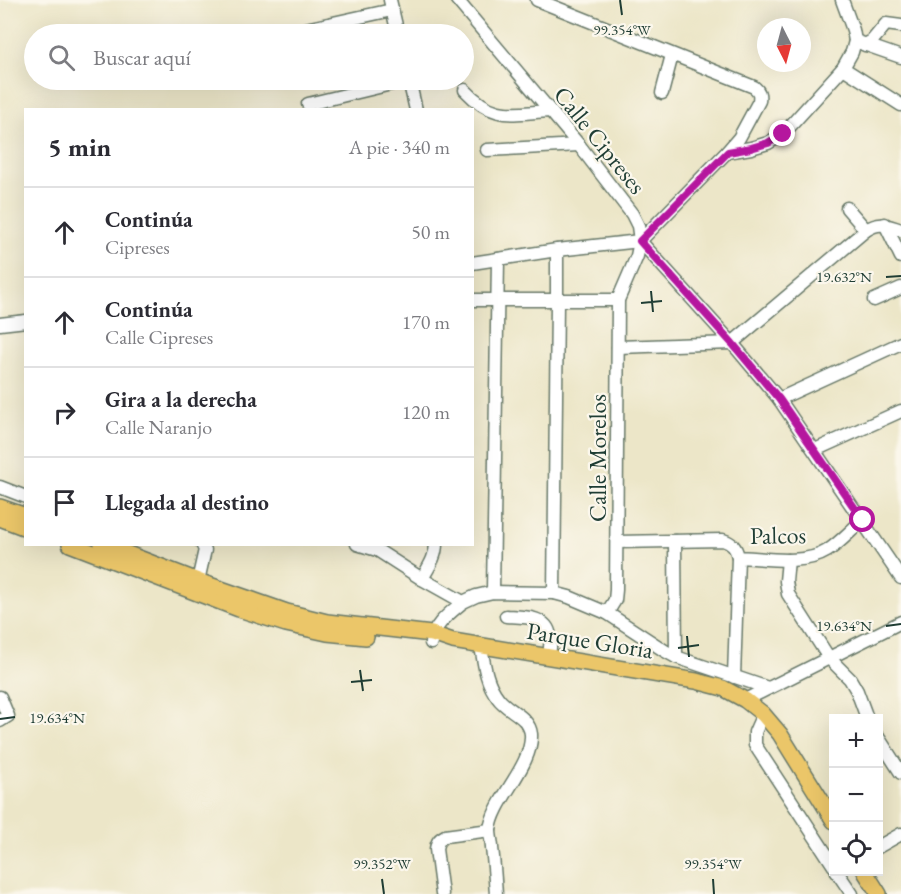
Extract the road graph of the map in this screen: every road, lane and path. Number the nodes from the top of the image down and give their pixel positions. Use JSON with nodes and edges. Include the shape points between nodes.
{"nodes":[{"id":1,"x":457,"y":0,"type":"edge"},
{"id":2,"x":537,"y":0,"type":"edge"},
{"id":3,"x":842,"y":0,"type":"edge"},
{"id":4,"x":391,"y":5,"type":"edge"},
{"id":5,"x":323,"y":24,"type":"edge"},
{"id":6,"x":396,"y":24,"type":"edge"},
{"id":7,"x":901,"y":26,"type":"edge"},
{"id":8,"x":860,"y":43,"type":"junction"},
{"id":9,"x":672,"y":55,"type":"junction"},
{"id":10,"x":901,"y":57,"type":"edge"},
{"id":11,"x":843,"y":68,"type":"junction"},
{"id":12,"x":367,"y":90,"type":"edge"},
{"id":13,"x":411,"y":90,"type":"edge"},
{"id":14,"x":465,"y":90,"type":"dead end"},
{"id":15,"x":662,"y":93,"type":"dead end"},
{"id":16,"x":308,"y":104,"type":"dead end"},
{"id":17,"x":901,"y":105,"type":"edge"},
{"id":18,"x":416,"y":108,"type":"edge"},
{"id":19,"x":550,"y":111,"type":"junction"},
{"id":20,"x":579,"y":145,"type":"junction"},
{"id":21,"x":487,"y":150,"type":"dead end"},
{"id":22,"x":728,"y":152,"type":"junction"},
{"id":23,"x":847,"y":208,"type":"dead end"},
{"id":24,"x":885,"y":224,"type":"junction"},
{"id":25,"x":866,"y":230,"type":"junction"},
{"id":26,"x":901,"y":230,"type":"edge"},
{"id":27,"x":640,"y":241,"type":"junction"},
{"id":28,"x":557,"y":250,"type":"junction"},
{"id":29,"x":901,"y":257,"type":"edge"},
{"id":30,"x":498,"y":259,"type":"junction"},
{"id":31,"x":474,"y":263,"type":"edge"},
{"id":32,"x":901,"y":288,"type":"edge"},
{"id":33,"x":474,"y":300,"type":"edge"},
{"id":34,"x":498,"y":300,"type":"junction"},
{"id":35,"x":618,"y":300,"type":"junction"},
{"id":36,"x":874,"y":300,"type":"dead end"},
{"id":37,"x":557,"y":301,"type":"junction"},
{"id":38,"x":24,"y":321,"type":"edge"},
{"id":39,"x":0,"y":324,"type":"edge"},
{"id":40,"x":732,"y":343,"type":"junction"},
{"id":41,"x":901,"y":343,"type":"edge"},
{"id":42,"x":618,"y":347,"type":"junction"},
{"id":43,"x":779,"y":399,"type":"junction"},
{"id":44,"x":901,"y":411,"type":"edge"},
{"id":45,"x":815,"y":450,"type":"junction"},
{"id":46,"x":0,"y":487,"type":"edge"},
{"id":47,"x":24,"y":496,"type":"edge"},
{"id":48,"x":0,"y":507,"type":"edge"},
{"id":49,"x":24,"y":515,"type":"edge"},
{"id":50,"x":0,"y":518,"type":"edge"},
{"id":51,"x":863,"y":520,"type":"junction"},
{"id":52,"x":24,"y":527,"type":"edge"},
{"id":53,"x":675,"y":541,"type":"junction"},
{"id":54,"x":618,"y":542,"type":"junction"},
{"id":55,"x":81,"y":546,"type":"edge"},
{"id":56,"x":107,"y":546,"type":"edge"},
{"id":57,"x":203,"y":546,"type":"edge"},
{"id":58,"x":436,"y":546,"type":"edge"},
{"id":59,"x":377,"y":547,"type":"edge"},
{"id":60,"x":132,"y":555,"type":"edge"},
{"id":61,"x":738,"y":557,"type":"junction"},
{"id":62,"x":788,"y":560,"type":"junction"},
{"id":63,"x":901,"y":578,"type":"edge"},
{"id":64,"x":422,"y":579,"type":"junction"},
{"id":65,"x":198,"y":581,"type":"junction"},
{"id":66,"x":493,"y":592,"type":"junction"},
{"id":67,"x":554,"y":593,"type":"junction"},
{"id":68,"x":463,"y":602,"type":"junction"},
{"id":69,"x":607,"y":613,"type":"junction"},
{"id":70,"x":506,"y":616,"type":"dead end"},
{"id":71,"x":901,"y":622,"type":"edge"},
{"id":72,"x":432,"y":638,"type":"junction"},
{"id":73,"x":481,"y":646,"type":"junction"},
{"id":74,"x":549,"y":656,"type":"junction"},
{"id":75,"x":676,"y":657,"type":"junction"},
{"id":76,"x":829,"y":658,"type":"junction"},
{"id":77,"x":734,"y":677,"type":"junction"},
{"id":78,"x":768,"y":688,"type":"junction"},
{"id":79,"x":0,"y":698,"type":"edge"},
{"id":80,"x":745,"y":700,"type":"junction"},
{"id":81,"x":763,"y":714,"type":"junction"},
{"id":82,"x":866,"y":714,"type":"edge"},
{"id":83,"x":4,"y":719,"type":"edge"},
{"id":84,"x":883,"y":744,"type":"edge"},
{"id":85,"x":901,"y":773,"type":"edge"},
{"id":86,"x":829,"y":813,"type":"edge"},
{"id":87,"x":490,"y":830,"type":"junction"},
{"id":88,"x":901,"y":834,"type":"edge"},
{"id":89,"x":883,"y":845,"type":"edge"},
{"id":90,"x":829,"y":858,"type":"edge"},
{"id":91,"x":840,"y":876,"type":"edge"},
{"id":92,"x":868,"y":876,"type":"edge"},
{"id":93,"x":442,"y":894,"type":"edge"},
{"id":94,"x":496,"y":894,"type":"edge"},
{"id":95,"x":852,"y":894,"type":"edge"},
{"id":96,"x":879,"y":894,"type":"edge"}],
"edges":[{"from":1,"to":19,"type":"street","name":"Calle Cipreses"},
{"from":2,"to":9,"type":"street"},
{"from":3,"to":8,"type":"street"},
{"from":4,"to":5,"type":"street"},
{"from":4,"to":6,"type":"street"},
{"from":7,"to":8,"type":"street","via":[[886,24],[872,41]]},
{"from":8,"to":10,"type":"street"},
{"from":8,"to":11,"type":"street"},
{"from":9,"to":15,"type":"street"},
{"from":9,"to":22,"type":"street","via":[[758,91],[759,101]]},
{"from":11,"to":17,"type":"street"},
{"from":11,"to":22,"type":"street","via":[[783,134],[768,143]]},
{"from":12,"to":16,"type":"street"},
{"from":13,"to":18,"type":"street"},
{"from":14,"to":19,"type":"street","via":[[491,111]]},
{"from":19,"to":20,"type":"street","name":"Calle Cipreses"},
{"from":20,"to":21,"type":"street"},
{"from":20,"to":27,"type":"street","name":"Calle Cipreses","via":[[632,214]]},
{"from":22,"to":27,"type":"street"},
{"from":23,"to":25,"type":"street"},
{"from":24,"to":25,"type":"street"},
{"from":24,"to":26,"type":"street"},
{"from":24,"to":29,"type":"street"},
{"from":25,"to":40,"type":"street"},
{"from":27,"to":28,"type":"street"},
{"from":27,"to":35,"type":"street","name":"Calle Morelos"},
{"from":27,"to":40,"type":"street","name":"Calle Cipreses"},
{"from":28,"to":30,"type":"street"},
{"from":28,"to":37,"type":"street","name":"Calle Morelos"},
{"from":30,"to":31,"type":"street"},
{"from":30,"to":34,"type":"street"},
{"from":32,"to":36,"type":"street"},
{"from":33,"to":34,"type":"street"},
{"from":34,"to":37,"type":"street"},
{"from":34,"to":66,"type":"street"},
{"from":35,"to":37,"type":"street"},
{"from":35,"to":42,"type":"street","name":"Calle Morelos"},
{"from":37,"to":67,"type":"street","name":"Calle Morelos"},
{"from":38,"to":39,"type":"street"},
{"from":40,"to":42,"type":"street"},
{"from":40,"to":43,"type":"street","name":"Calle Cipreses"},
{"from":41,"to":43,"type":"street"},
{"from":42,"to":54,"type":"street","name":"Calle Morelos"},
{"from":43,"to":45,"type":"street","name":"Calle Cipreses"},
{"from":44,"to":45,"type":"street"},
{"from":45,"to":51,"type":"street","name":"Calle Cipreses"},
{"from":46,"to":47,"type":"street"},
{"from":48,"to":49,"type":"main road"},
{"from":50,"to":52,"type":"main road"},
{"from":51,"to":62,"type":"street","name":"Palcos","via":[[828,551],[803,560]]},
{"from":51,"to":63,"type":"street","name":"Calle Cipreses"},
{"from":53,"to":54,"type":"street","name":"Palcos"},
{"from":53,"to":61,"type":"street","name":"Palcos","via":[[723,540],[736,549]]},
{"from":53,"to":75,"type":"street"},
{"from":54,"to":69,"type":"street","name":"Calle Morelos","via":[[615,600]]},
{"from":55,"to":60,"type":"main road","name":"Parque Gloria"},
{"from":56,"to":60,"type":"main road","name":"Parque Gloria"},
{"from":57,"to":65,"type":"street"},
{"from":58,"to":64,"type":"street"},
{"from":59,"to":64,"type":"street"},
{"from":60,"to":65,"type":"main road","name":"Parque Gloria"},
{"from":60,"to":72,"type":"main road","name":"Parque Gloria","via":[[239,609],[286,624],[327,633]]},
{"from":61,"to":62,"type":"street","name":"Palcos"},
{"from":61,"to":77,"type":"street"},
{"from":62,"to":76,"type":"street","via":[[788,594]]},
{"from":64,"to":68,"type":"street"},
{"from":65,"to":72,"type":"main road","name":"Parque Gloria","via":[[327,622]]},
{"from":66,"to":67,"type":"street"},
{"from":66,"to":68,"type":"street"},
{"from":67,"to":69,"type":"street"},
{"from":68,"to":72,"type":"street","via":[[446,617]]},
{"from":69,"to":75,"type":"street"},
{"from":70,"to":74,"type":"street","via":[[542,622],[550,637]]},
{"from":71,"to":76,"type":"street"},
{"from":72,"to":73,"type":"main road","name":"Parque Gloria"},
{"from":73,"to":74,"type":"main road","name":"Parque Gloria"},
{"from":73,"to":87,"type":"street","via":[[484,669],[498,699],[528,724],[531,735],[522,766]]},
{"from":74,"to":80,"type":"main road","name":"Parque Gloria","via":[[696,681],[723,688]]},
{"from":75,"to":77,"type":"street"},
{"from":76,"to":78,"type":"street"},
{"from":76,"to":82,"type":"street","via":[[850,679]]},
{"from":77,"to":78,"type":"street"},
{"from":78,"to":80,"type":"street"},
{"from":79,"to":83,"type":"street"},
{"from":80,"to":81,"type":"main road","name":"Parque Gloria"},
{"from":81,"to":86,"type":"main road","name":"Parque Gloria","via":[[780,734]]},
{"from":81,"to":90,"type":"street","via":[[755,732],[755,746]]},
{"from":84,"to":85,"type":"street"},
{"from":87,"to":93,"type":"street","via":[[440,838],[436,849]]},
{"from":87,"to":94,"type":"street"},
{"from":88,"to":89,"type":"street"},
{"from":91,"to":95,"type":"street"},
{"from":92,"to":96,"type":"main road"}]}
